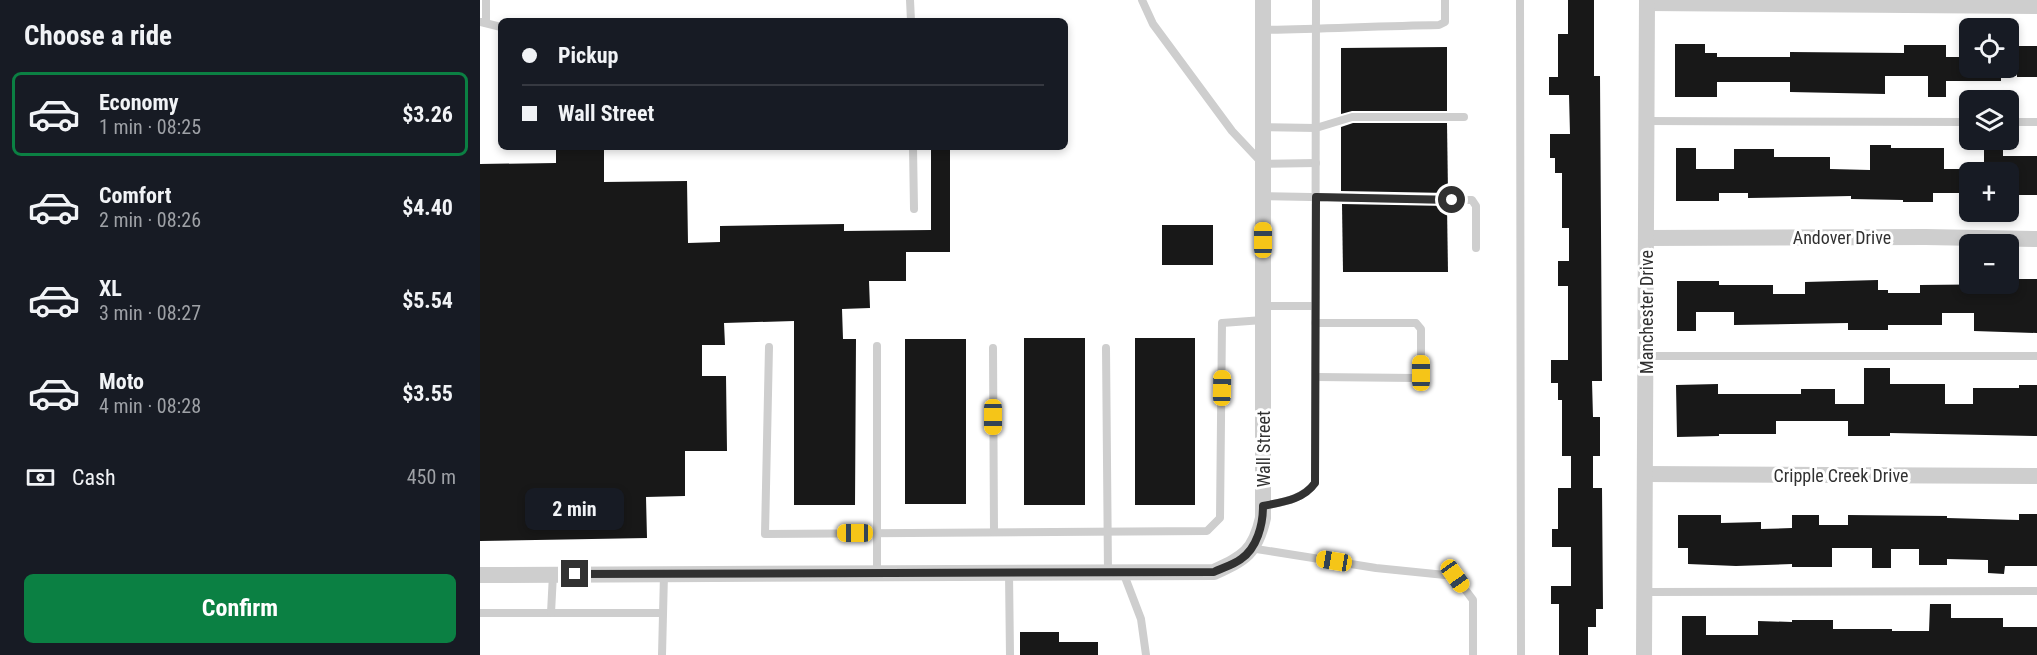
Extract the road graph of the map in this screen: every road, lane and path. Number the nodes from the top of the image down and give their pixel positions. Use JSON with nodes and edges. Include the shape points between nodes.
{"nodes":[{"id":1,"x":486,"y":0,"type":"edge"},
{"id":2,"x":910,"y":0,"type":"edge"},
{"id":3,"x":1142,"y":0,"type":"edge"},
{"id":4,"x":1263,"y":0,"type":"edge"},
{"id":5,"x":1316,"y":0,"type":"edge"},
{"id":6,"x":1445,"y":0,"type":"edge"},
{"id":7,"x":1520,"y":0,"type":"edge"},
{"id":8,"x":1647,"y":1,"type":"edge"},
{"id":9,"x":2037,"y":6,"type":"edge"},
{"id":10,"x":911,"y":18,"type":"edge"},
{"id":11,"x":483,"y":23,"type":"edge"},
{"id":12,"x":498,"y":26,"type":"edge"},
{"id":13,"x":1316,"y":29,"type":"junction"},
{"id":14,"x":1263,"y":30,"type":"junction"},
{"id":15,"x":1464,"y":117,"type":"dead end"},
{"id":16,"x":1647,"y":121,"type":"junction"},
{"id":17,"x":1959,"y":122,"type":"edge"},
{"id":18,"x":2019,"y":122,"type":"edge"},
{"id":19,"x":2037,"y":122,"type":"edge"},
{"id":20,"x":1263,"y":127,"type":"junction"},
{"id":21,"x":1316,"y":128,"type":"junction"},
{"id":22,"x":913,"y":150,"type":"edge"},
{"id":23,"x":1316,"y":163,"type":"junction"},
{"id":24,"x":1263,"y":164,"type":"junction"},
{"id":25,"x":1263,"y":196,"type":"junction"},
{"id":26,"x":1316,"y":197,"type":"junction"},
{"id":27,"x":914,"y":209,"type":"dead end"},
{"id":28,"x":1646,"y":238,"type":"junction"},
{"id":29,"x":2037,"y":239,"type":"edge"},
{"id":30,"x":1476,"y":248,"type":"dead end"},
{"id":31,"x":1315,"y":306,"type":"junction"},
{"id":32,"x":1263,"y":313,"type":"junction"},
{"id":33,"x":1315,"y":323,"type":"junction"},
{"id":34,"x":878,"y":346,"type":"dead end"},
{"id":35,"x":769,"y":347,"type":"dead end"},
{"id":36,"x":993,"y":348,"type":"dead end"},
{"id":37,"x":1106,"y":348,"type":"dead end"},
{"id":38,"x":1646,"y":356,"type":"junction"},
{"id":39,"x":2037,"y":356,"type":"edge"},
{"id":40,"x":1316,"y":377,"type":"junction"},
{"id":41,"x":1645,"y":474,"type":"junction"},
{"id":42,"x":2037,"y":476,"type":"edge"},
{"id":43,"x":1263,"y":506,"type":"junction"},
{"id":44,"x":1109,"y":531,"type":"junction"},
{"id":45,"x":994,"y":532,"type":"junction"},
{"id":46,"x":878,"y":533,"type":"junction"},
{"id":47,"x":1250,"y":548,"type":"junction"},
{"id":48,"x":1116,"y":572,"type":"junction"},
{"id":49,"x":877,"y":573,"type":"junction"},
{"id":50,"x":1010,"y":573,"type":"junction"},
{"id":51,"x":552,"y":574,"type":"junction"},
{"id":52,"x":664,"y":574,"type":"junction"},
{"id":53,"x":480,"y":575,"type":"edge"},
{"id":54,"x":1645,"y":591,"type":"junction"},
{"id":55,"x":2037,"y":591,"type":"edge"},
{"id":56,"x":480,"y":613,"type":"edge"},
{"id":57,"x":551,"y":613,"type":"junction"},
{"id":58,"x":663,"y":613,"type":"junction"},
{"id":59,"x":663,"y":655,"type":"edge"},
{"id":60,"x":1010,"y":655,"type":"edge"},
{"id":61,"x":1146,"y":655,"type":"edge"},
{"id":62,"x":1473,"y":655,"type":"edge"},
{"id":63,"x":1521,"y":655,"type":"edge"},
{"id":64,"x":1644,"y":655,"type":"edge"}],
"edges":[{"from":1,"to":11,"type":"lane"},
{"from":2,"to":10,"type":"lane"},
{"from":3,"to":24,"type":"lane","via":[[1154,24],[1225,122]]},
{"from":4,"to":14,"type":"street","name":"Wall Street"},
{"from":5,"to":13,"type":"lane"},
{"from":6,"to":13,"type":"lane","via":[[1444,22],[1439,25]]},
{"from":7,"to":63,"type":"lane"},
{"from":8,"to":9,"type":"street"},
{"from":8,"to":16,"type":"street","name":"Manchester Drive"},
{"from":11,"to":12,"type":"lane"},
{"from":13,"to":14,"type":"lane"},
{"from":13,"to":21,"type":"lane"},
{"from":14,"to":20,"type":"street","name":"Wall Street"},
{"from":15,"to":21,"type":"lane","via":[[1352,117]]},
{"from":16,"to":17,"type":"lane"},
{"from":16,"to":28,"type":"street","name":"Manchester Drive"},
{"from":18,"to":19,"type":"lane"},
{"from":20,"to":21,"type":"lane"},
{"from":20,"to":24,"type":"street","name":"Wall Street"},
{"from":21,"to":23,"type":"lane"},
{"from":22,"to":27,"type":"lane"},
{"from":23,"to":24,"type":"lane"},
{"from":23,"to":26,"type":"lane"},
{"from":24,"to":25,"type":"street","name":"Wall Street"},
{"from":25,"to":26,"type":"lane"},
{"from":25,"to":32,"type":"street","name":"Wall Street"},
{"from":26,"to":30,"type":"lane","via":[[1472,200],[1476,206]]},
{"from":26,"to":31,"type":"lane"},
{"from":28,"to":29,"type":"street","name":"Andover Drive"},
{"from":28,"to":38,"type":"street","name":"Manchester Drive"},
{"from":31,"to":32,"type":"lane"},
{"from":31,"to":33,"type":"lane"},
{"from":32,"to":43,"type":"street","name":"Wall Street"},
{"from":32,"to":44,"type":"lane","via":[[1222,323],[1220,518],[1207,531]]},
{"from":33,"to":40,"type":"lane"},
{"from":33,"to":40,"type":"lane","via":[[1416,323],[1421,329],[1421,373],[1416,378]]},
{"from":34,"to":46,"type":"lane"},
{"from":35,"to":46,"type":"lane","via":[[765,534]]},
{"from":36,"to":45,"type":"lane"},
{"from":37,"to":44,"type":"lane"},
{"from":38,"to":39,"type":"lane"},
{"from":38,"to":41,"type":"street","name":"Manchester Drive"},
{"from":40,"to":43,"type":"lane","via":[[1315,483],[1296,498]]},
{"from":41,"to":42,"type":"street","name":"Cripple Creek Drive"},
{"from":41,"to":54,"type":"street","name":"Manchester Drive"},
{"from":43,"to":47,"type":"street","name":"Wall Street","via":[[1259,536]]},
{"from":44,"to":45,"type":"lane"},
{"from":44,"to":48,"type":"lane"},
{"from":45,"to":46,"type":"lane"},
{"from":46,"to":49,"type":"lane"},
{"from":47,"to":48,"type":"street","name":"Wall Street","via":[[1242,559],[1214,572]]},
{"from":47,"to":62,"type":"lane","via":[[1455,576],[1473,600]]},
{"from":48,"to":50,"type":"street","name":"Wall Street"},
{"from":48,"to":61,"type":"lane","via":[[1142,619]]},
{"from":49,"to":50,"type":"street","name":"Wall Street"},
{"from":49,"to":52,"type":"street","name":"Wall Street"},
{"from":50,"to":60,"type":"lane"},
{"from":51,"to":52,"type":"street","name":"Wall Street"},
{"from":51,"to":53,"type":"street","name":"Wall Street"},
{"from":51,"to":57,"type":"lane"},
{"from":52,"to":58,"type":"lane"},
{"from":54,"to":55,"type":"lane"},
{"from":54,"to":64,"type":"street","name":"Manchester Drive"},
{"from":56,"to":57,"type":"lane"},
{"from":57,"to":58,"type":"lane"},
{"from":58,"to":59,"type":"lane"}]}
